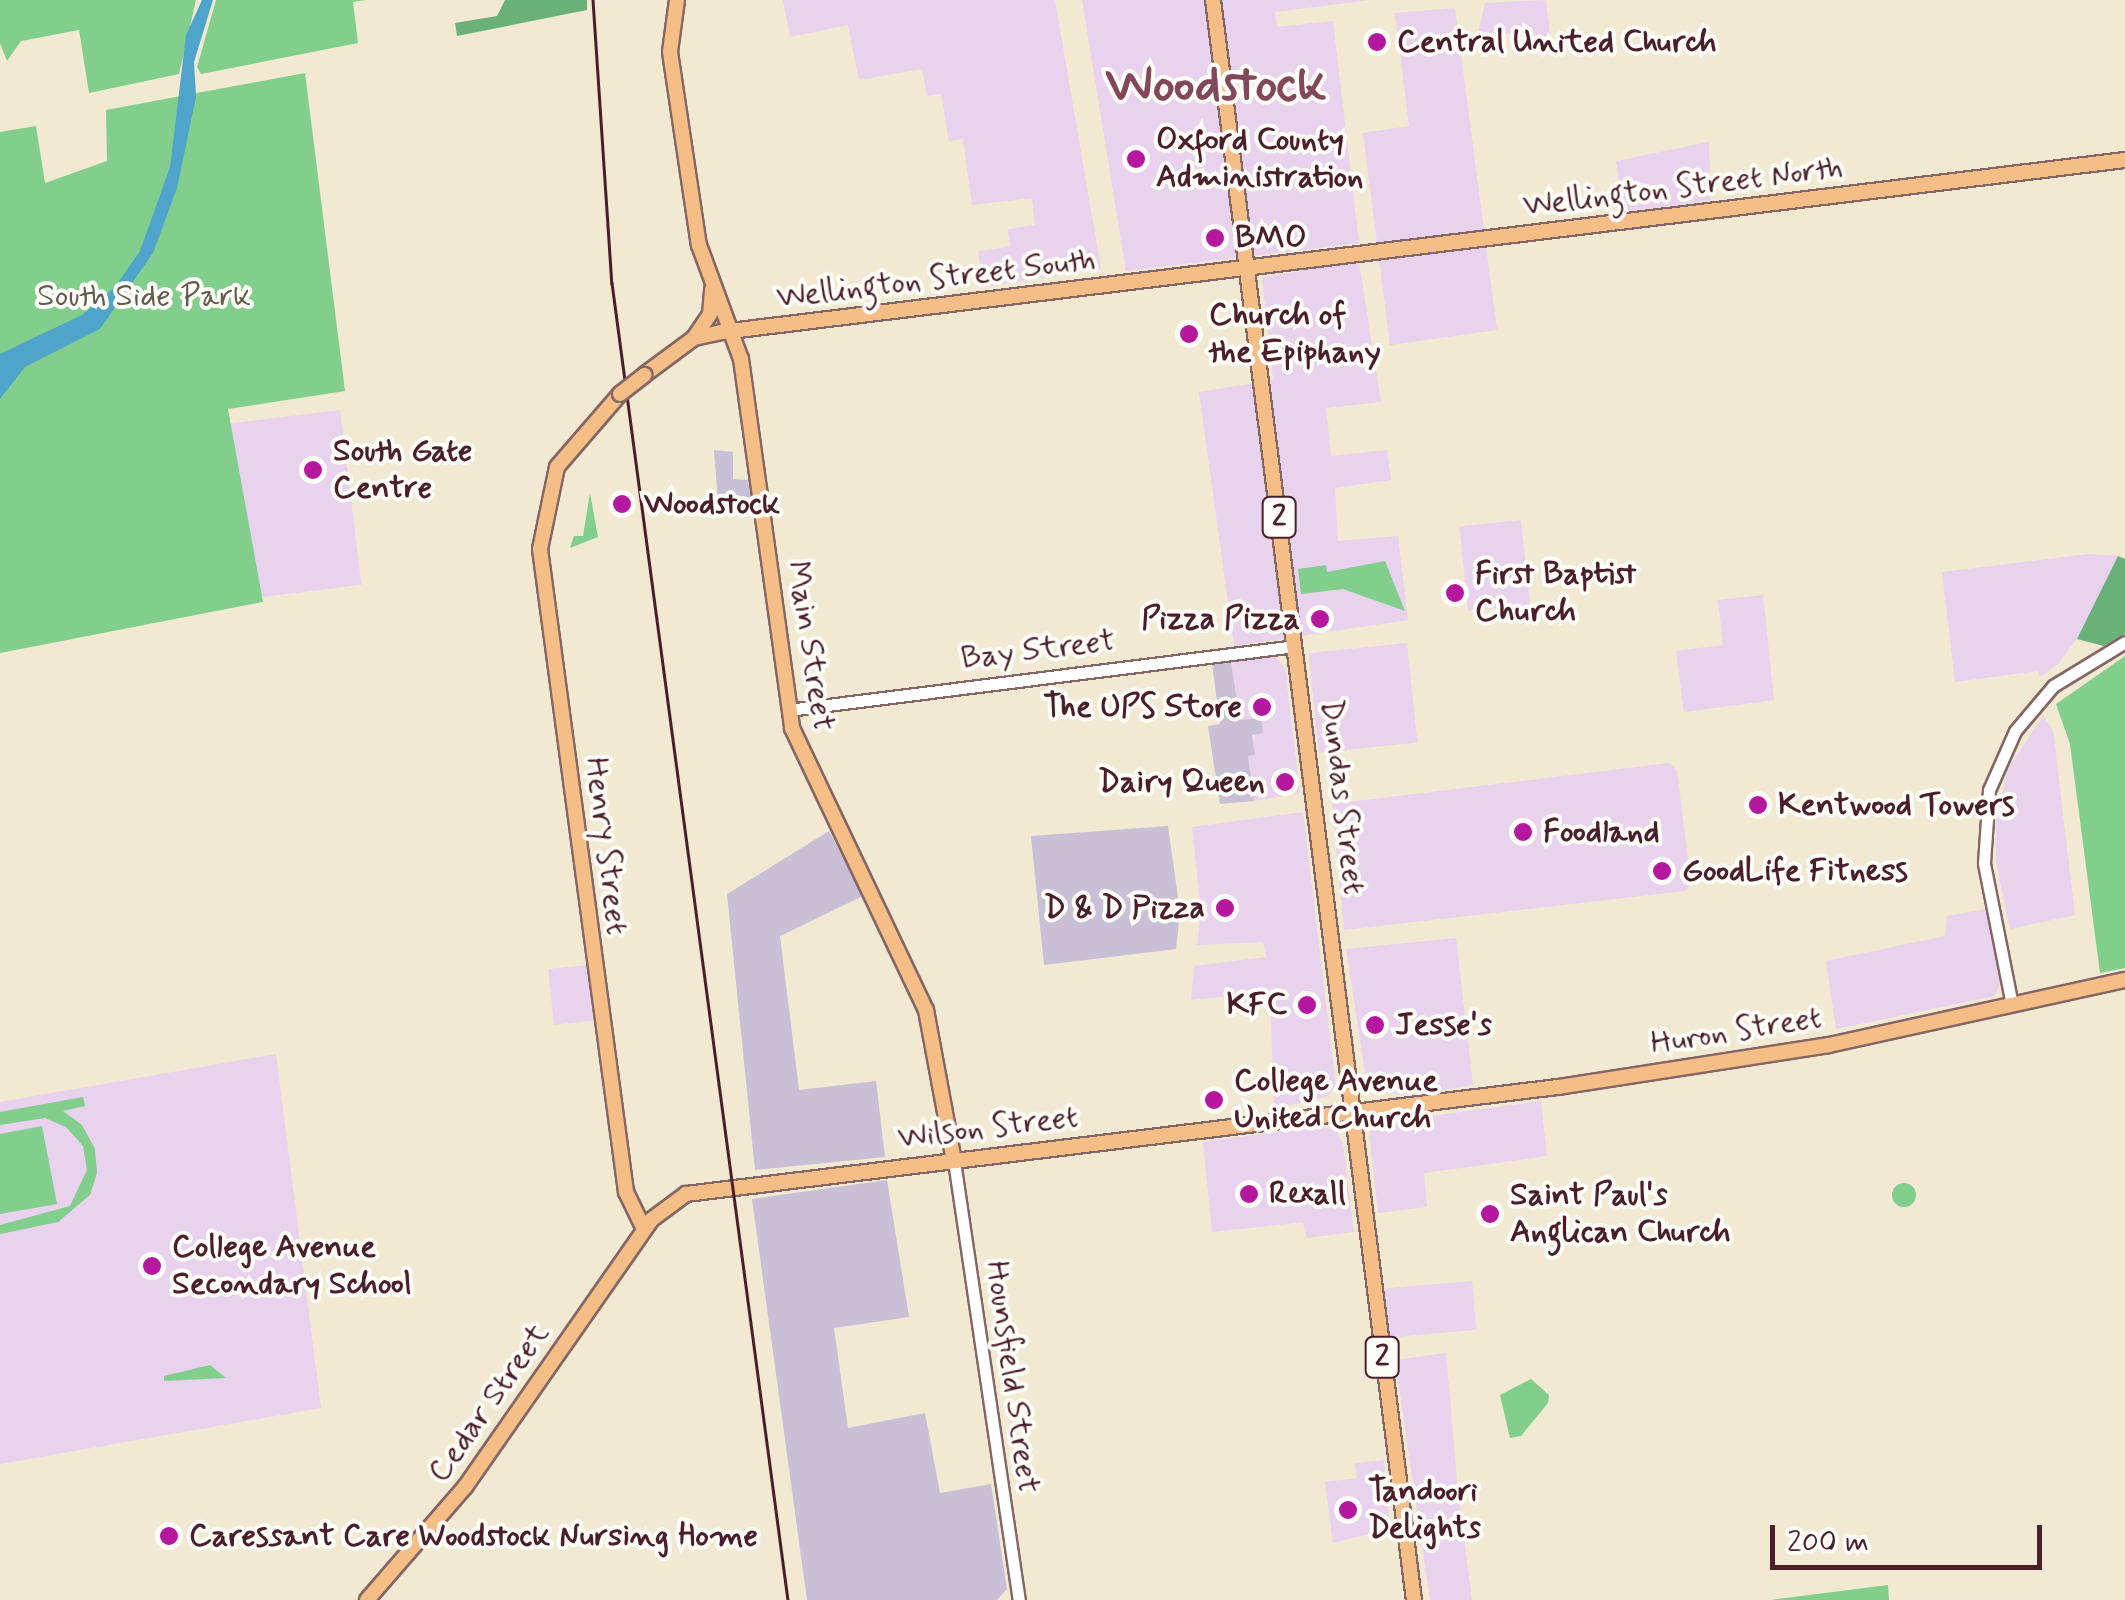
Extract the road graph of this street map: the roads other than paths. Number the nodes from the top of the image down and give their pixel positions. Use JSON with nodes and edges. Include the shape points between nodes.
{"nodes":[{"id":1,"x":677,"y":0,"type":"edge"},
{"id":2,"x":1213,"y":0,"type":"edge"},
{"id":3,"x":2125,"y":160,"type":"edge"},
{"id":4,"x":1247,"y":268,"type":"junction"},
{"id":5,"x":711,"y":284,"type":"junction"},
{"id":6,"x":734,"y":331,"type":"junction"},
{"id":7,"x":694,"y":338,"type":"junction"},
{"id":8,"x":557,"y":467,"type":"joint"},
{"id":9,"x":2125,"y":642,"type":"edge"},
{"id":10,"x":1295,"y":646,"type":"junction"},
{"id":11,"x":788,"y":710,"type":"junction"},
{"id":12,"x":2125,"y":980,"type":"edge"},
{"id":13,"x":2012,"y":1005,"type":"junction"},
{"id":14,"x":1352,"y":1113,"type":"junction"},
{"id":15,"x":954,"y":1161,"type":"junction"},
{"id":16,"x":644,"y":1229,"type":"junction"},
{"id":17,"x":367,"y":1600,"type":"edge"},
{"id":18,"x":1019,"y":1600,"type":"edge"},
{"id":19,"x":1414,"y":1600,"type":"edge"}],
"edges":[{"from":1,"to":5,"type":"main road","name":"Main Street","via":[[670,52]]},
{"from":2,"to":4,"type":"main road","name":"Dundas Street","number":"2"},
{"from":3,"to":4,"type":"main road","name":"Wellington Street North"},
{"from":4,"to":6,"type":"main road","name":"Wellington Street South"},
{"from":4,"to":10,"type":"main road","name":"Dundas Street","number":"2"},
{"from":5,"to":6,"type":"main road","name":"Main Street"},
{"from":5,"to":7,"type":"main road","via":[[710,314]]},
{"from":6,"to":7,"type":"main road","name":"Wellington Street South"},
{"from":6,"to":11,"type":"main road","name":"Main Street"},
{"from":7,"to":8,"type":"main road","name":"Wellington Street South","bridge":true,"via":[[620,394]]},
{"from":8,"to":16,"type":"main road","name":"Henry Street","via":[[542,517],[541,559],[626,1192]]},
{"from":9,"to":13,"type":"street","via":[[2053,686],[2015,730],[1989,790],[1984,863]]},
{"from":10,"to":11,"type":"street","name":"Bay Street"},
{"from":10,"to":14,"type":"main road","name":"Dundas Street","number":"2"},
{"from":11,"to":15,"type":"main road","name":"Main Street","via":[[801,758],[926,1010]]},
{"from":12,"to":13,"type":"main road","name":"Huron Street"},
{"from":13,"to":14,"type":"main road","name":"Huron Street","via":[[1812,1048]]},
{"from":14,"to":15,"type":"main road","name":"Wilson Street"},
{"from":14,"to":19,"type":"main road","name":"Dundas Street","number":"2"},
{"from":15,"to":16,"type":"main road","name":"Wilson Street","via":[[688,1194]]},
{"from":15,"to":18,"type":"street","name":"Hounsfield Street"},
{"from":16,"to":17,"type":"main road","name":"Cedar Street","via":[[465,1487]]}]}
